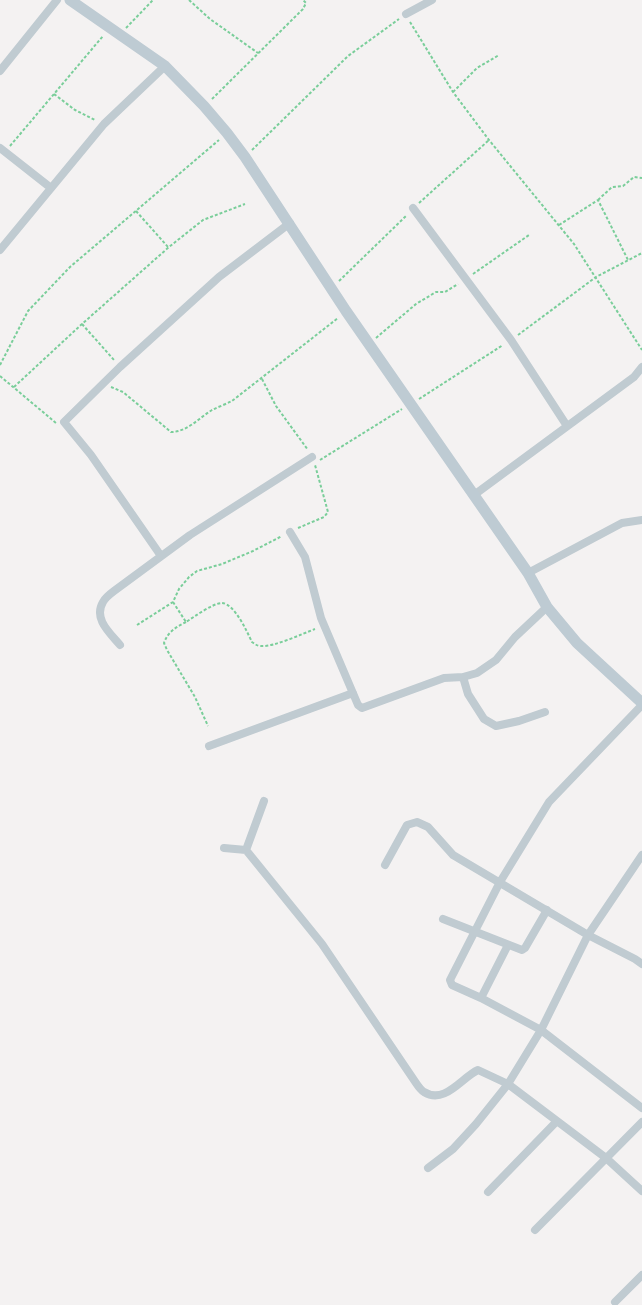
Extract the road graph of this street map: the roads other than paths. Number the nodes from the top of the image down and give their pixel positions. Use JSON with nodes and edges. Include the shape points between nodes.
{"nodes":[{"id":1,"x":57,"y":0,"type":"edge"},
{"id":2,"x":70,"y":0,"type":"edge"},
{"id":3,"x":432,"y":0,"type":"edge"},
{"id":4,"x":406,"y":14,"type":"road end"},
{"id":5,"x":165,"y":66,"type":"junction"},
{"id":6,"x":0,"y":71,"type":"edge"},
{"id":7,"x":2,"y":150,"type":"edge"},
{"id":8,"x":50,"y":188,"type":"junction"},
{"id":9,"x":413,"y":208,"type":"dead end"},
{"id":10,"x":290,"y":223,"type":"junction"},
{"id":11,"x":0,"y":250,"type":"edge"},
{"id":12,"x":642,"y":367,"type":"edge"},
{"id":13,"x":567,"y":426,"type":"junction"},
{"id":14,"x":312,"y":457,"type":"road end"},
{"id":15,"x":474,"y":495,"type":"junction"},
{"id":16,"x":642,"y":520,"type":"edge"},
{"id":17,"x":290,"y":532,"type":"road end"},
{"id":18,"x":161,"y":556,"type":"junction"},
{"id":19,"x":528,"y":573,"type":"junction"},
{"id":20,"x":547,"y":607,"type":"junction"},
{"id":21,"x":120,"y":645,"type":"dead end"},
{"id":22,"x":463,"y":678,"type":"junction"},
{"id":23,"x":353,"y":693,"type":"junction"},
{"id":24,"x":642,"y":704,"type":"edge"},
{"id":25,"x":545,"y":712,"type":"dead end"},
{"id":26,"x":209,"y":746,"type":"dead end"},
{"id":27,"x":264,"y":801,"type":"dead end"},
{"id":28,"x":224,"y":848,"type":"dead end"},
{"id":29,"x":246,"y":850,"type":"junction"},
{"id":30,"x":642,"y":855,"type":"edge"},
{"id":31,"x":385,"y":865,"type":"dead end"},
{"id":32,"x":500,"y":882,"type":"junction"},
{"id":33,"x":547,"y":910,"type":"junction"},
{"id":34,"x":443,"y":920,"type":"dead end"},
{"id":35,"x":475,"y":932,"type":"junction"},
{"id":36,"x":588,"y":935,"type":"junction"},
{"id":37,"x":508,"y":945,"type":"junction"},
{"id":38,"x":642,"y":964,"type":"edge"},
{"id":39,"x":481,"y":998,"type":"junction"},
{"id":40,"x":541,"y":1030,"type":"junction"},
{"id":41,"x":508,"y":1084,"type":"junction"},
{"id":42,"x":642,"y":1108,"type":"edge"},
{"id":43,"x":558,"y":1121,"type":"junction"},
{"id":44,"x":642,"y":1122,"type":"edge"},
{"id":45,"x":606,"y":1158,"type":"junction"},
{"id":46,"x":428,"y":1168,"type":"dead end"},
{"id":47,"x":642,"y":1191,"type":"edge"},
{"id":48,"x":488,"y":1192,"type":"dead end"},
{"id":49,"x":535,"y":1230,"type":"dead end"},
{"id":50,"x":642,"y":1275,"type":"edge"},
{"id":51,"x":615,"y":1302,"type":"dead end"}],
"edges":[{"from":1,"to":6,"type":"street"},
{"from":2,"to":5,"type":"main road"},
{"from":3,"to":4,"type":"street"},
{"from":5,"to":8,"type":"street","via":[[104,124]]},
{"from":5,"to":10,"type":"main road","via":[[227,133]]},
{"from":7,"to":8,"type":"street"},
{"from":8,"to":11,"type":"street"},
{"from":9,"to":13,"type":"street","via":[[511,340]]},
{"from":10,"to":15,"type":"main road","via":[[346,311]]},
{"from":10,"to":18,"type":"street","via":[[219,277],[64,422],[91,455]]},
{"from":12,"to":13,"type":"street","via":[[634,377]]},
{"from":13,"to":15,"type":"street"},
{"from":14,"to":18,"type":"street"},
{"from":15,"to":19,"type":"main road"},
{"from":16,"to":19,"type":"street","via":[[622,523]]},
{"from":17,"to":23,"type":"street","via":[[305,557],[321,618]]},
{"from":18,"to":21,"type":"street","via":[[114,591],[100,607],[100,617],[106,629]]},
{"from":19,"to":20,"type":"main road"},
{"from":20,"to":22,"type":"street","via":[[515,637],[496,660],[477,673]]},
{"from":20,"to":24,"type":"main road","via":[[577,642]]},
{"from":22,"to":23,"type":"street","via":[[444,678],[362,708]]},
{"from":22,"to":25,"type":"street","via":[[468,694],[484,719],[496,726]]},
{"from":23,"to":26,"type":"street"},
{"from":24,"to":32,"type":"street","via":[[549,802]]},
{"from":27,"to":29,"type":"street"},
{"from":28,"to":29,"type":"street"},
{"from":29,"to":41,"type":"street","via":[[322,944],[424,1092],[434,1096],[444,1093],[478,1070]]},
{"from":30,"to":36,"type":"street"},
{"from":31,"to":32,"type":"street","via":[[407,825],[416,822],[428,827],[454,855]]},
{"from":32,"to":33,"type":"street"},
{"from":32,"to":35,"type":"street"},
{"from":33,"to":36,"type":"street"},
{"from":33,"to":37,"type":"street","via":[[524,949]]},
{"from":34,"to":35,"type":"street"},
{"from":35,"to":37,"type":"street"},
{"from":35,"to":39,"type":"street","via":[[450,983]]},
{"from":36,"to":38,"type":"street"},
{"from":36,"to":40,"type":"street"},
{"from":37,"to":39,"type":"street"},
{"from":39,"to":40,"type":"street"},
{"from":40,"to":41,"type":"street"},
{"from":40,"to":42,"type":"street"},
{"from":41,"to":43,"type":"street"},
{"from":41,"to":46,"type":"street","via":[[476,1124],[452,1149]]},
{"from":43,"to":45,"type":"street"},
{"from":43,"to":48,"type":"street"},
{"from":44,"to":45,"type":"street"},
{"from":45,"to":47,"type":"street"},
{"from":45,"to":49,"type":"street"},
{"from":50,"to":51,"type":"street"}]}
